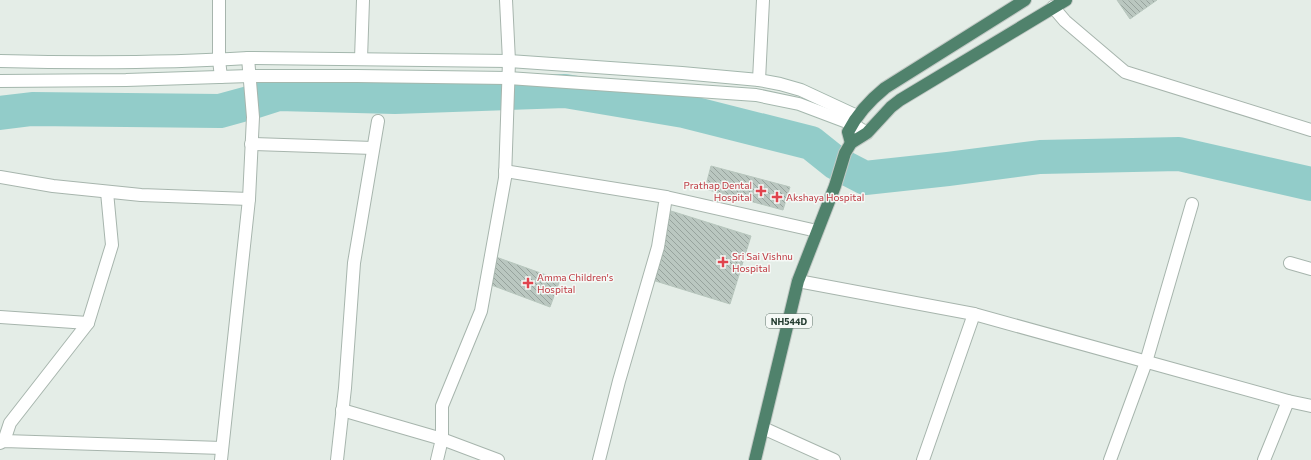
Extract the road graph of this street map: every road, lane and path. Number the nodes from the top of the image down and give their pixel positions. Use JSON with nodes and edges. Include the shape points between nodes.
{"nodes":[{"id":1,"x":219,"y":0,"type":"edge"},
{"id":2,"x":363,"y":0,"type":"edge"},
{"id":3,"x":506,"y":0,"type":"edge"},
{"id":4,"x":763,"y":0,"type":"edge"},
{"id":5,"x":1025,"y":0,"type":"edge"},
{"id":6,"x":1066,"y":0,"type":"edge"},
{"id":7,"x":1053,"y":7,"type":"junction"},
{"id":8,"x":248,"y":58,"type":"junction"},
{"id":9,"x":361,"y":59,"type":"junction"},
{"id":10,"x":219,"y":60,"type":"junction"},
{"id":11,"x":0,"y":61,"type":"edge"},
{"id":12,"x":509,"y":61,"type":"junction"},
{"id":13,"x":221,"y":76,"type":"junction"},
{"id":14,"x":759,"y":80,"type":"junction"},
{"id":15,"x":0,"y":81,"type":"edge"},
{"id":16,"x":251,"y":81,"type":"junction"},
{"id":17,"x":508,"y":82,"type":"junction"},
{"id":18,"x":854,"y":120,"type":"junction"},
{"id":19,"x":378,"y":121,"type":"dead end"},
{"id":20,"x":1311,"y":130,"type":"edge"},
{"id":21,"x":867,"y":133,"type":"junction"},
{"id":22,"x":251,"y":144,"type":"junction"},
{"id":23,"x":373,"y":148,"type":"junction"},
{"id":24,"x":848,"y":148,"type":"junction"},
{"id":25,"x":505,"y":171,"type":"junction"},
{"id":26,"x":0,"y":177,"type":"edge"},
{"id":27,"x":107,"y":192,"type":"junction"},
{"id":28,"x":666,"y":196,"type":"junction"},
{"id":29,"x":248,"y":199,"type":"junction"},
{"id":30,"x":1192,"y":204,"type":"dead end"},
{"id":31,"x":817,"y":231,"type":"junction"},
{"id":32,"x":1290,"y":263,"type":"dead end"},
{"id":33,"x":1311,"y":269,"type":"edge"},
{"id":34,"x":798,"y":281,"type":"junction"},
{"id":35,"x":974,"y":314,"type":"junction"},
{"id":36,"x":0,"y":317,"type":"edge"},
{"id":37,"x":88,"y":323,"type":"junction"},
{"id":38,"x":1146,"y":362,"type":"junction"},
{"id":39,"x":1288,"y":401,"type":"junction"},
{"id":40,"x":1311,"y":406,"type":"edge"},
{"id":41,"x":342,"y":410,"type":"junction"},
{"id":42,"x":763,"y":428,"type":"junction"},
{"id":43,"x":442,"y":439,"type":"junction"},
{"id":44,"x":2,"y":442,"type":"edge"},
{"id":45,"x":222,"y":454,"type":"edge"},
{"id":46,"x":337,"y":460,"type":"edge"},
{"id":47,"x":437,"y":460,"type":"edge"},
{"id":48,"x":498,"y":460,"type":"edge"},
{"id":49,"x":599,"y":460,"type":"edge"},
{"id":50,"x":755,"y":460,"type":"edge"},
{"id":51,"x":834,"y":460,"type":"edge"},
{"id":52,"x":923,"y":460,"type":"edge"},
{"id":53,"x":1110,"y":460,"type":"edge"},
{"id":54,"x":1264,"y":460,"type":"edge"}],
"edges":[{"from":1,"to":10,"type":"street"},
{"from":2,"to":9,"type":"street"},
{"from":3,"to":12,"type":"street"},
{"from":4,"to":14,"type":"street"},
{"from":5,"to":18,"type":"highway","via":[[885,88]]},
{"from":6,"to":7,"type":"highway"},
{"from":7,"to":20,"type":"street","via":[[1065,21],[1125,72]]},
{"from":7,"to":21,"type":"highway","via":[[900,100]]},
{"from":8,"to":9,"type":"street"},
{"from":8,"to":10,"type":"street"},
{"from":8,"to":16,"type":"street"},
{"from":9,"to":12,"type":"street"},
{"from":10,"to":11,"type":"street","via":[[62,63]]},
{"from":10,"to":13,"type":"street"},
{"from":12,"to":14,"type":"street","via":[[682,72]]},
{"from":12,"to":17,"type":"street"},
{"from":13,"to":15,"type":"street"},
{"from":13,"to":16,"type":"street"},
{"from":14,"to":18,"type":"street","via":[[801,90]]},
{"from":16,"to":17,"type":"street","via":[[357,76]]},
{"from":16,"to":22,"type":"street"},
{"from":17,"to":18,"type":"street","via":[[756,94]]},
{"from":17,"to":25,"type":"street"},
{"from":18,"to":21,"type":"street"},
{"from":18,"to":24,"type":"highway","number":"NH544D","via":[[848,132]]},
{"from":19,"to":23,"type":"street"},
{"from":21,"to":24,"type":"highway"},
{"from":22,"to":23,"type":"street"},
{"from":22,"to":29,"type":"street"},
{"from":23,"to":41,"type":"street","via":[[354,263]]},
{"from":24,"to":31,"type":"highway","number":"NH544D"},
{"from":25,"to":28,"type":"street"},
{"from":25,"to":43,"type":"street","via":[[481,311],[442,406]]},
{"from":26,"to":27,"type":"street"},
{"from":27,"to":29,"type":"street"},
{"from":27,"to":37,"type":"street","via":[[112,245]]},
{"from":28,"to":31,"type":"street"},
{"from":28,"to":49,"type":"street","via":[[658,247]]},
{"from":29,"to":45,"type":"street"},
{"from":30,"to":38,"type":"street"},
{"from":31,"to":34,"type":"highway","number":"NH544D"},
{"from":32,"to":33,"type":"street"},
{"from":34,"to":35,"type":"street"},
{"from":34,"to":42,"type":"highway","number":"NH544D"},
{"from":35,"to":38,"type":"street"},
{"from":35,"to":52,"type":"street"},
{"from":36,"to":37,"type":"street"},
{"from":37,"to":44,"type":"street","via":[[10,423]]},
{"from":38,"to":39,"type":"street"},
{"from":38,"to":53,"type":"street"},
{"from":39,"to":40,"type":"street"},
{"from":39,"to":54,"type":"street"},
{"from":41,"to":43,"type":"street"},
{"from":41,"to":46,"type":"street"},
{"from":42,"to":50,"type":"highway","number":"NH544D"},
{"from":42,"to":51,"type":"street"},
{"from":43,"to":47,"type":"street"},
{"from":43,"to":48,"type":"street"},
{"from":44,"to":45,"type":"street"}]}
